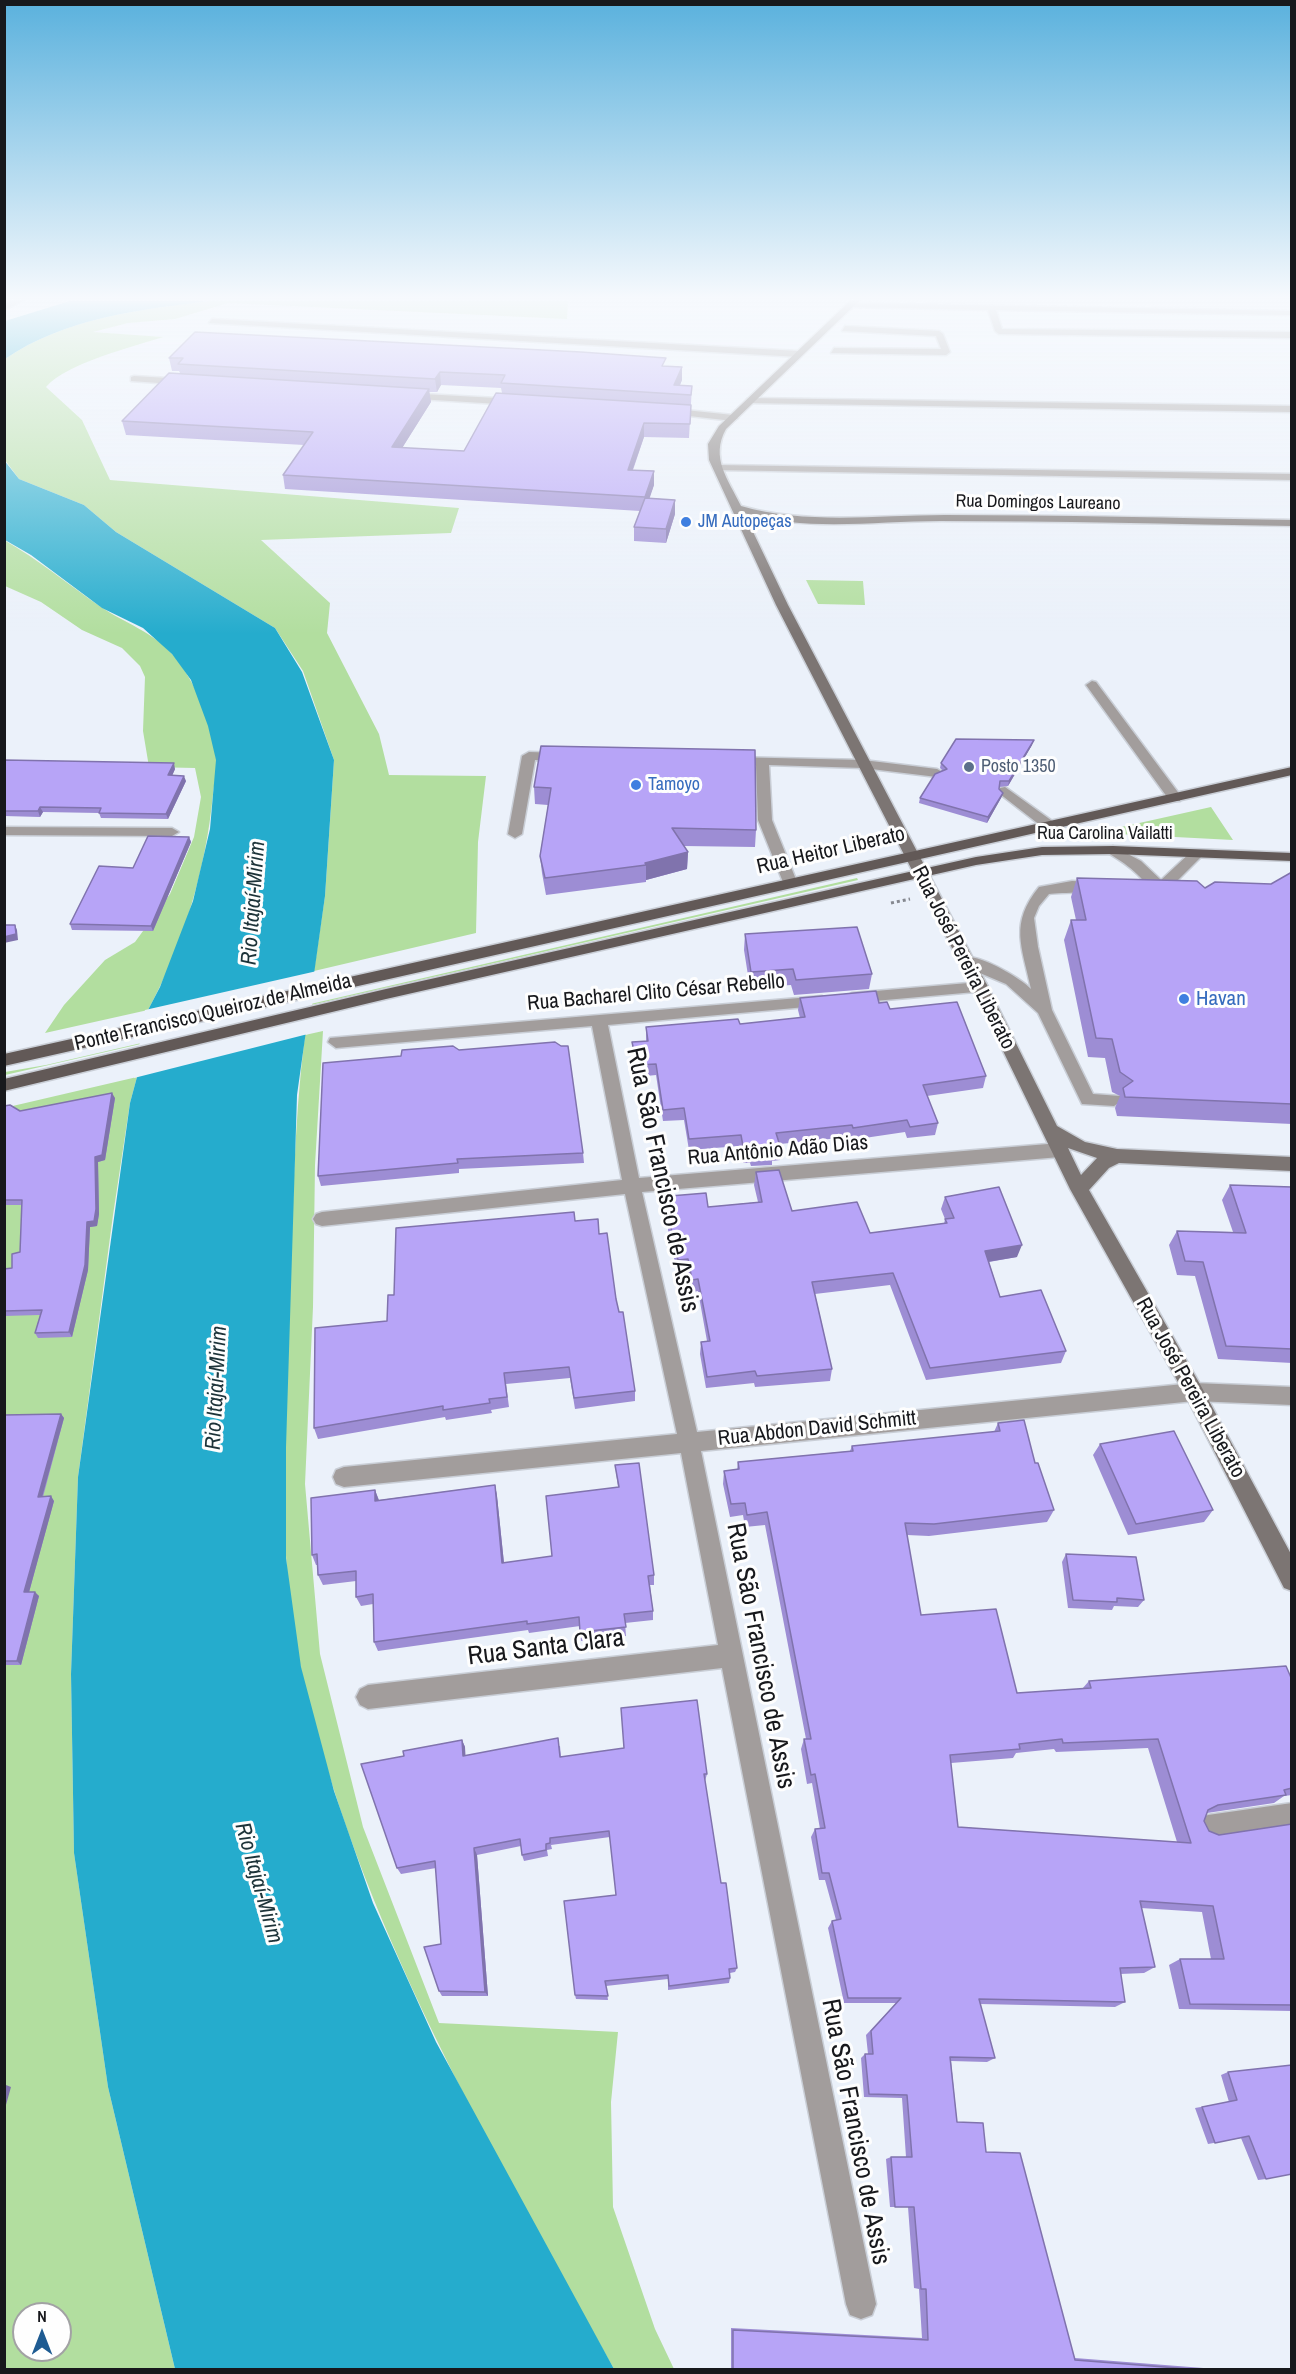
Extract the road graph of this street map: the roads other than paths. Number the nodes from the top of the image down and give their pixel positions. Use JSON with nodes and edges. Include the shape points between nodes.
{"nodes":[{"id":1,"x":663,"y":412,"type":"edge"},
{"id":2,"x":739,"y":412,"type":"edge"},
{"id":3,"x":733,"y":418,"type":"junction"},
{"id":4,"x":717,"y":468,"type":"junction"},
{"id":5,"x":1292,"y":477,"type":"edge"},
{"id":6,"x":737,"y":508,"type":"junction"},
{"id":7,"x":785,"y":520,"type":"junction"},
{"id":8,"x":1292,"y":523,"type":"edge"},
{"id":9,"x":749,"y":534,"type":"junction"},
{"id":10,"x":1092,"y":685,"type":"dead end"},
{"id":11,"x":576,"y":757,"type":"edge"},
{"id":12,"x":716,"y":760,"type":"edge"},
{"id":13,"x":762,"y":762,"type":"junction"},
{"id":14,"x":863,"y":764,"type":"junction"},
{"id":15,"x":1292,"y":771,"type":"edge"},
{"id":16,"x":937,"y":774,"type":"edge"},
{"id":17,"x":1005,"y":791,"type":"edge"},
{"id":18,"x":1174,"y":798,"type":"junction"},
{"id":19,"x":1050,"y":826,"type":"junction"},
{"id":20,"x":4,"y":831,"type":"edge"},
{"id":21,"x":172,"y":832,"type":"dead end"},
{"id":22,"x":515,"y":834,"type":"dead end"},
{"id":23,"x":1113,"y":850,"type":"junction"},
{"id":24,"x":1197,"y":854,"type":"junction"},
{"id":25,"x":910,"y":855,"type":"junction"},
{"id":26,"x":1292,"y":857,"type":"edge"},
{"id":27,"x":920,"y":873,"type":"junction"},
{"id":28,"x":790,"y":882,"type":"junction"},
{"id":29,"x":1116,"y":888,"type":"edge"},
{"id":30,"x":1139,"y":889,"type":"edge"},
{"id":31,"x":1184,"y":891,"type":"edge"},
{"id":32,"x":1162,"y":894,"type":"junction"},
{"id":33,"x":966,"y":961,"type":"junction"},
{"id":34,"x":380,"y":976,"type":"joint"},
{"id":35,"x":980,"y":987,"type":"junction"},
{"id":36,"x":386,"y":994,"type":"joint"},
{"id":37,"x":1044,"y":1011,"type":"junction"},
{"id":38,"x":599,"y":1019,"type":"junction"},
{"id":39,"x":336,"y":1042,"type":"dead end"},
{"id":40,"x":4,"y":1060,"type":"edge"},
{"id":41,"x":4,"y":1085,"type":"edge"},
{"id":42,"x":1114,"y":1100,"type":"dead end"},
{"id":43,"x":1050,"y":1130,"type":"junction"},
{"id":44,"x":1060,"y":1150,"type":"junction"},
{"id":45,"x":1117,"y":1156,"type":"junction"},
{"id":46,"x":1292,"y":1164,"type":"edge"},
{"id":47,"x":632,"y":1186,"type":"junction"},
{"id":48,"x":1079,"y":1189,"type":"junction"},
{"id":49,"x":322,"y":1219,"type":"dead end"},
{"id":50,"x":1194,"y":1392,"type":"junction"},
{"id":51,"x":1292,"y":1396,"type":"edge"},
{"id":52,"x":688,"y":1442,"type":"junction"},
{"id":53,"x":344,"y":1477,"type":"dead end"},
{"id":54,"x":1292,"y":1580,"type":"edge"},
{"id":55,"x":731,"y":1655,"type":"junction"},
{"id":56,"x":368,"y":1697,"type":"dead end"},
{"id":57,"x":1292,"y":1815,"type":"edge"},
{"id":58,"x":1208,"y":1828,"type":"edge"},
{"id":59,"x":861,"y":2304,"type":"dead end"}],
"edges":[{"from":1,"to":3,"type":"street"},
{"from":2,"to":3,"type":"main road","name":"Rua José Pereira Liberato"},
{"from":3,"to":4,"type":"main road","name":"Rua José Pereira Liberato","via":[[713,444]]},
{"from":4,"to":5,"type":"street"},
{"from":4,"to":6,"type":"main road","name":"Rua José Pereira Liberato"},
{"from":6,"to":7,"type":"main road","name":"Rua Domingos Laureano"},
{"from":6,"to":9,"type":"main road","name":"Rua José Pereira Liberato"},
{"from":7,"to":8,"type":"main road","name":"Rua Domingos Laureano"},
{"from":7,"to":9,"type":"main road","name":"Rua Domingos Laureano","via":[[758,526]]},
{"from":9,"to":14,"type":"main road","name":"Rua José Pereira Liberato"},
{"from":10,"to":18,"type":"street"},
{"from":11,"to":22,"type":"street","via":[[529,756]]},
{"from":12,"to":13,"type":"street"},
{"from":13,"to":14,"type":"street"},
{"from":13,"to":28,"type":"street","via":[[765,820]]},
{"from":14,"to":16,"type":"street"},
{"from":14,"to":25,"type":"main road","name":"Rua José Pereira Liberato"},
{"from":15,"to":18,"type":"main road","name":"Rua Heitor Liberato"},
{"from":17,"to":19,"type":"street"},
{"from":18,"to":19,"type":"main road","name":"Rua Heitor Liberato"},
{"from":19,"to":25,"type":"main road","name":"Rua Heitor Liberato"},
{"from":20,"to":21,"type":"street"},
{"from":23,"to":24,"type":"main road","name":"Rua Carolina Vailatti"},
{"from":23,"to":27,"type":"main road","name":"Rua Carolina Vailatti","via":[[1042,851]]},
{"from":23,"to":32,"type":"street","via":[[1136,863]]},
{"from":24,"to":26,"type":"main road","name":"Rua Carolina Vailatti"},
{"from":24,"to":32,"type":"street","via":[[1172,874]]},
{"from":25,"to":27,"type":"main road","name":"Rua José Pereira Liberato"},
{"from":25,"to":28,"type":"main road","name":"Rua Heitor Liberato"},
{"from":27,"to":33,"type":"main road","name":"Rua José Pereira Liberato"},
{"from":27,"to":36,"type":"main road","name":"Rua Heitor Liberato"},
{"from":28,"to":34,"type":"main road","name":"Rua Heitor Liberato"},
{"from":29,"to":37,"type":"street","via":[[1072,886],[1044,890],[1032,905],[1027,918],[1030,947]]},
{"from":30,"to":32,"type":"street"},
{"from":31,"to":32,"type":"street"},
{"from":33,"to":35,"type":"main road","name":"Rua José Pereira Liberato"},
{"from":33,"to":37,"type":"street","via":[[1012,980]]},
{"from":34,"to":40,"type":"main road","name":"Ponte Francisco Queiroz de Almeida"},
{"from":35,"to":38,"type":"street","name":"Rua Bacharel Clito César Rebello"},
{"from":35,"to":43,"type":"main road","name":"Rua José Pereira Liberato"},
{"from":36,"to":41,"type":"main road","name":"Ponte Francisco Queiroz de Almeida"},
{"from":37,"to":42,"type":"street","via":[[1088,1100]]},
{"from":38,"to":39,"type":"street","name":"Rua Bacharel Clito César Rebello"},
{"from":38,"to":47,"type":"street","name":"Rua São Francisco de Assis"},
{"from":43,"to":44,"type":"main road","name":"Rua José Pereira Liberato"},
{"from":43,"to":45,"type":"main road","via":[[1080,1147]]},
{"from":44,"to":47,"type":"street","name":"Rua Antônio Adão Dias"},
{"from":44,"to":48,"type":"main road","name":"Rua José Pereira Liberato"},
{"from":45,"to":46,"type":"main road"},
{"from":45,"to":48,"type":"main road","via":[[1103,1163]]},
{"from":47,"to":49,"type":"street","name":"Rua Antônio Adão Dias"},
{"from":47,"to":52,"type":"street","name":"Rua São Francisco de Assis"},
{"from":48,"to":50,"type":"main road","name":"Rua José Pereira Liberato"},
{"from":50,"to":51,"type":"street","name":"Rua Abdon David Schmitt"},
{"from":50,"to":52,"type":"street","name":"Rua Abdon David Schmitt"},
{"from":50,"to":54,"type":"main road","name":"Rua José Pereira Liberato"},
{"from":52,"to":53,"type":"street","name":"Rua Abdon David Schmitt"},
{"from":52,"to":55,"type":"street","name":"Rua São Francisco de Assis"},
{"from":55,"to":56,"type":"street","name":"Rua Santa Clara"},
{"from":55,"to":59,"type":"street","name":"Rua São Francisco de Assis"},
{"from":57,"to":58,"type":"street"}]}
